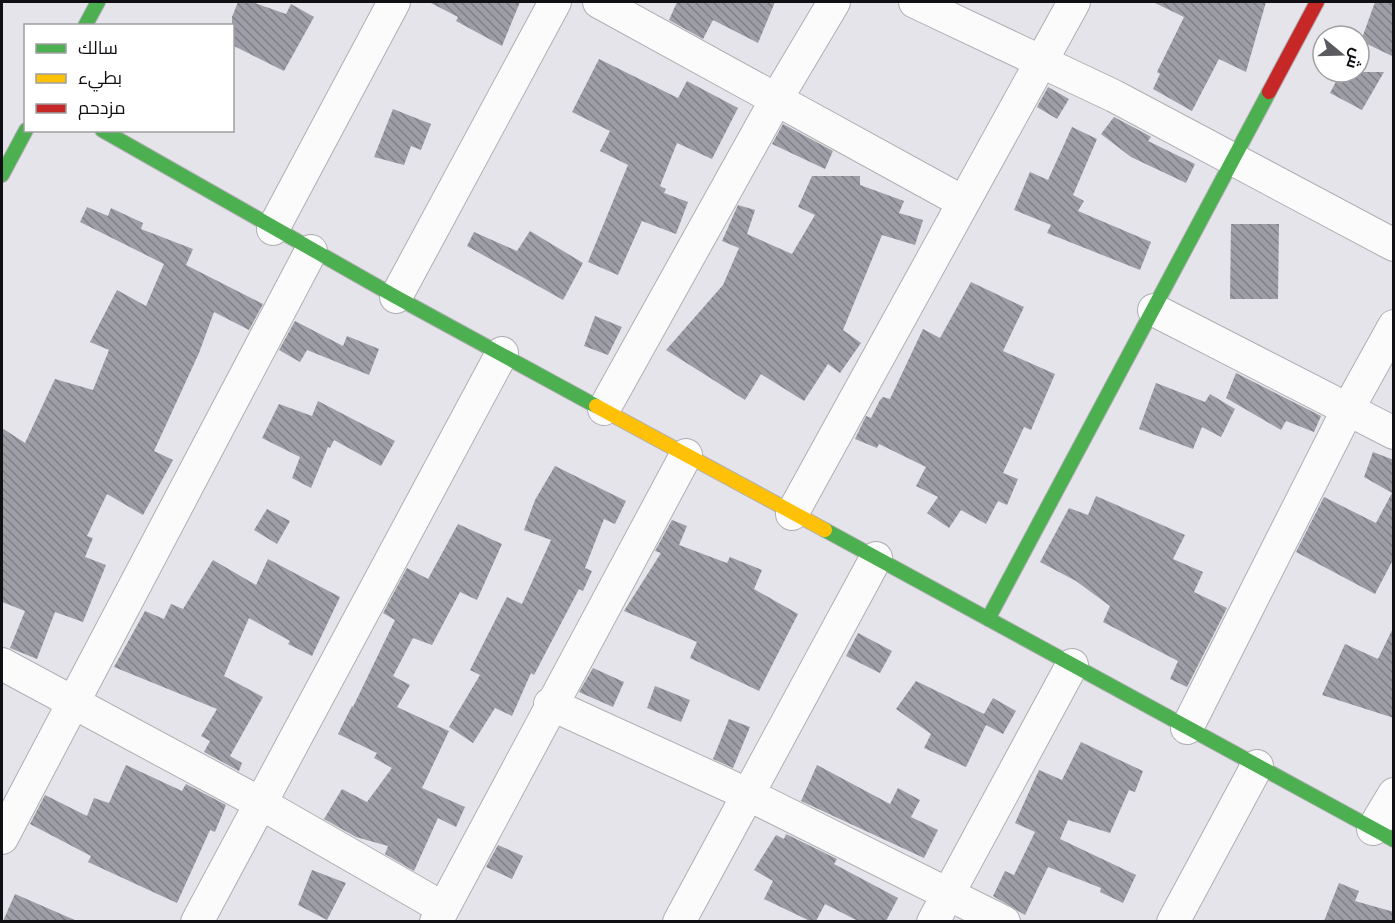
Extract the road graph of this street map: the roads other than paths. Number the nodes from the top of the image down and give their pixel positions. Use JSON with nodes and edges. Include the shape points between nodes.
{"nodes":[{"id":1,"x":98,"y":2,"type":"edge"},
{"id":2,"x":394,"y":2,"type":"edge"},
{"id":3,"x":555,"y":2,"type":"edge"},
{"id":4,"x":599,"y":2,"type":"edge"},
{"id":5,"x":834,"y":2,"type":"edge"},
{"id":6,"x":915,"y":2,"type":"edge"},
{"id":7,"x":1074,"y":2,"type":"edge"},
{"id":8,"x":1317,"y":2,"type":"edge"},
{"id":9,"x":86,"y":24,"type":"edge"},
{"id":10,"x":1040,"y":62,"type":"junction"},
{"id":11,"x":777,"y":98,"type":"junction"},
{"id":12,"x":25,"y":132,"type":"edge"},
{"id":13,"x":105,"y":132,"type":"edge"},
{"id":14,"x":1233,"y":162,"type":"junction"},
{"id":15,"x":2,"y":175,"type":"edge"},
{"id":16,"x":963,"y":201,"type":"junction"},
{"id":17,"x":273,"y":229,"type":"junction"},
{"id":18,"x":1394,"y":245,"type":"edge"},
{"id":19,"x":311,"y":251,"type":"junction"},
{"id":20,"x":396,"y":297,"type":"junction"},
{"id":21,"x":1154,"y":310,"type":"junction"},
{"id":22,"x":1394,"y":326,"type":"edge"},
{"id":23,"x":502,"y":353,"type":"junction"},
{"id":24,"x":604,"y":409,"type":"junction"},
{"id":25,"x":1348,"y":409,"type":"junction"},
{"id":26,"x":1394,"y":433,"type":"edge"},
{"id":27,"x":686,"y":455,"type":"junction"},
{"id":28,"x":792,"y":514,"type":"junction"},
{"id":29,"x":876,"y":558,"type":"junction"},
{"id":30,"x":988,"y":619,"type":"junction"},
{"id":31,"x":2,"y":664,"type":"edge"},
{"id":32,"x":1072,"y":665,"type":"junction"},
{"id":33,"x":74,"y":704,"type":"junction"},
{"id":34,"x":550,"y":704,"type":"junction"},
{"id":35,"x":1187,"y":728,"type":"junction"},
{"id":36,"x":1257,"y":766,"type":"junction"},
{"id":37,"x":747,"y":794,"type":"junction"},
{"id":38,"x":1394,"y":794,"type":"edge"},
{"id":39,"x":260,"y":803,"type":"junction"},
{"id":40,"x":1383,"y":835,"type":"edge"},
{"id":41,"x":2,"y":838,"type":"edge"},
{"id":42,"x":948,"y":893,"type":"junction"},
{"id":43,"x":439,"y":915,"type":"edge"},
{"id":44,"x":197,"y":921,"type":"edge"},
{"id":45,"x":679,"y":921,"type":"edge"},
{"id":46,"x":933,"y":921,"type":"edge"},
{"id":47,"x":1004,"y":921,"type":"edge"},
{"id":48,"x":1173,"y":921,"type":"edge"}],
"edges":[{"from":1,"to":9,"type":"street"},
{"from":2,"to":17,"type":"street"},
{"from":3,"to":20,"type":"street"},
{"from":4,"to":11,"type":"street"},
{"from":5,"to":11,"type":"street"},
{"from":6,"to":10,"type":"street"},
{"from":7,"to":10,"type":"street"},
{"from":8,"to":14,"type":"street"},
{"from":10,"to":14,"type":"street","via":[[1114,96]]},
{"from":10,"to":16,"type":"street"},
{"from":11,"to":16,"type":"street"},
{"from":11,"to":24,"type":"street"},
{"from":12,"to":15,"type":"street"},
{"from":13,"to":17,"type":"street"},
{"from":14,"to":18,"type":"street"},
{"from":14,"to":21,"type":"street"},
{"from":16,"to":28,"type":"street"},
{"from":17,"to":19,"type":"street"},
{"from":19,"to":20,"type":"street"},
{"from":19,"to":33,"type":"street"},
{"from":20,"to":23,"type":"street"},
{"from":21,"to":25,"type":"street"},
{"from":21,"to":30,"type":"street"},
{"from":22,"to":25,"type":"street"},
{"from":23,"to":24,"type":"street"},
{"from":23,"to":39,"type":"street"},
{"from":24,"to":27,"type":"street"},
{"from":25,"to":26,"type":"street"},
{"from":25,"to":35,"type":"street"},
{"from":27,"to":28,"type":"street"},
{"from":27,"to":34,"type":"street"},
{"from":28,"to":29,"type":"street"},
{"from":29,"to":30,"type":"street"},
{"from":29,"to":37,"type":"street"},
{"from":30,"to":32,"type":"street"},
{"from":31,"to":33,"type":"street"},
{"from":32,"to":35,"type":"street"},
{"from":32,"to":42,"type":"street"},
{"from":33,"to":39,"type":"street"},
{"from":33,"to":41,"type":"street"},
{"from":34,"to":37,"type":"street"},
{"from":34,"to":43,"type":"street"},
{"from":35,"to":36,"type":"street"},
{"from":36,"to":40,"type":"street"},
{"from":36,"to":48,"type":"street"},
{"from":37,"to":42,"type":"street"},
{"from":37,"to":45,"type":"street"},
{"from":38,"to":40,"type":"street"},
{"from":39,"to":43,"type":"street"},
{"from":39,"to":44,"type":"street"},
{"from":42,"to":46,"type":"street"},
{"from":42,"to":47,"type":"street"}]}
